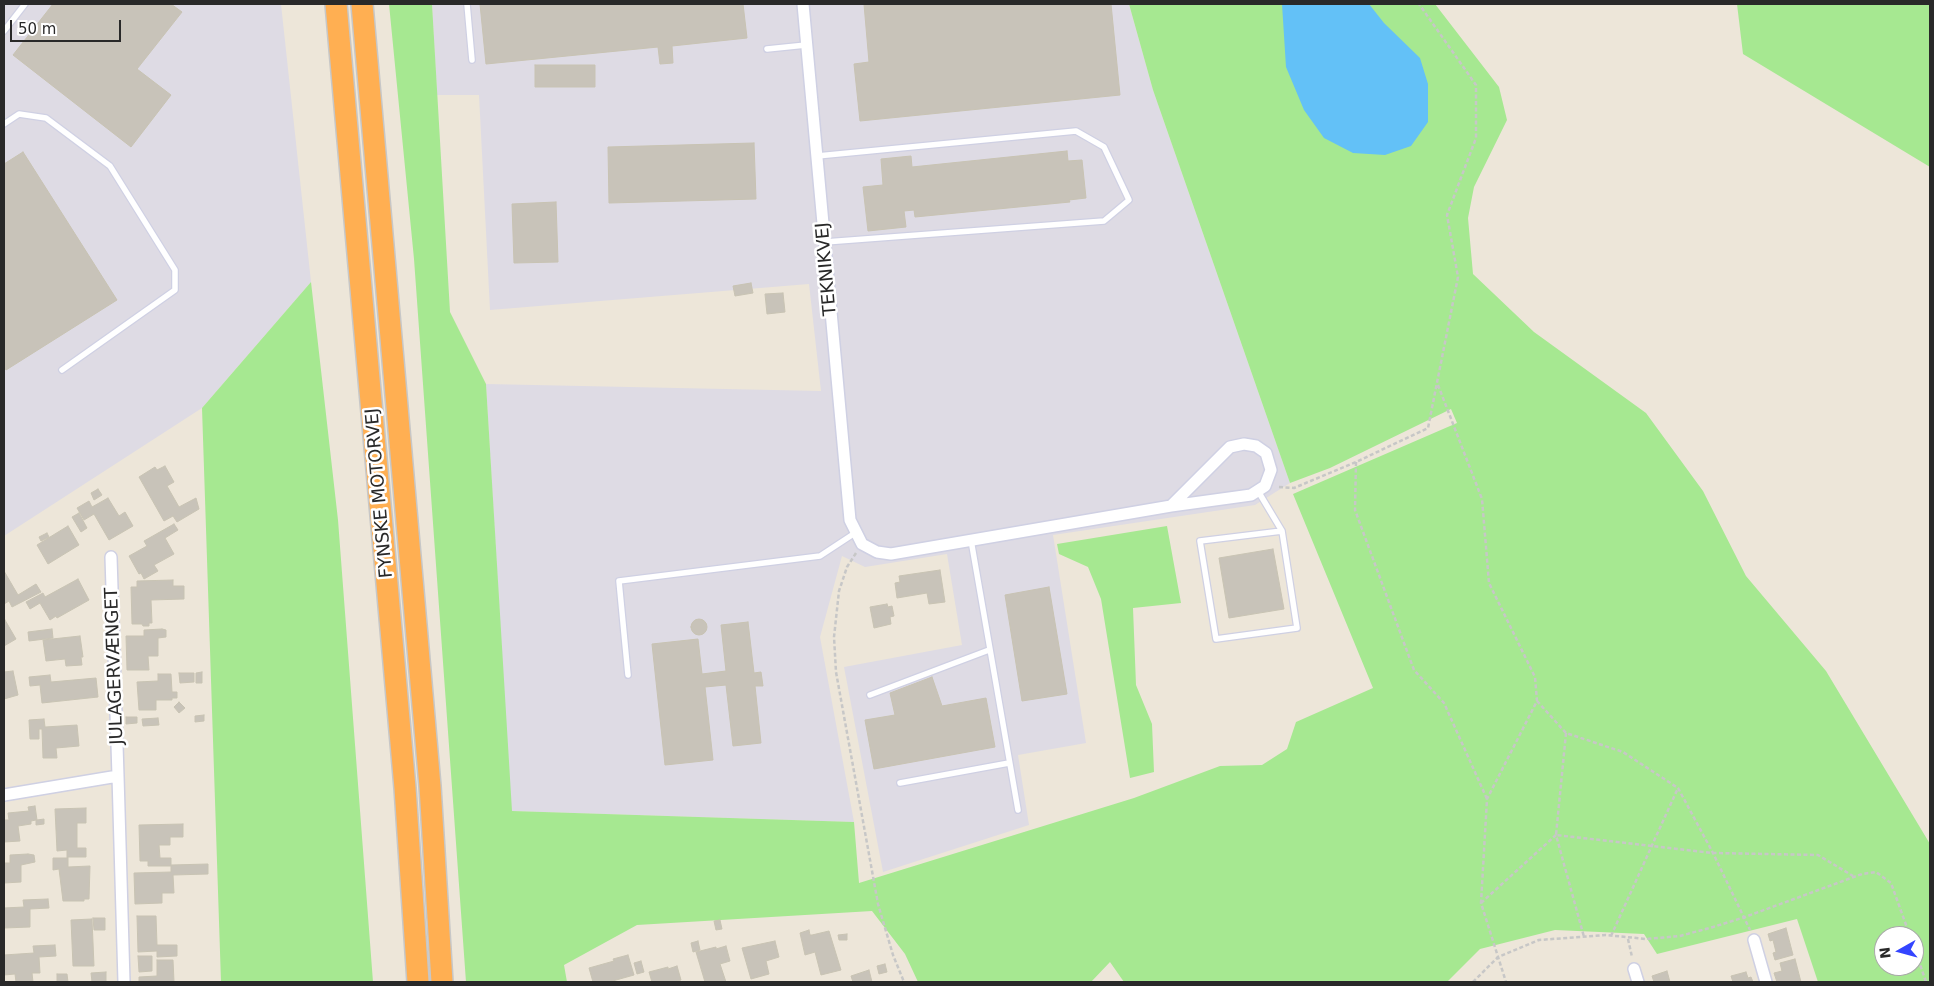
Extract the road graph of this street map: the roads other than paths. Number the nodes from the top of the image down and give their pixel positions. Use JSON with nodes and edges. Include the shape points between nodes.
{"nodes":[{"id":1,"x":25,"y":4,"type":"edge"},
{"id":2,"x":336,"y":4,"type":"edge"},
{"id":3,"x":362,"y":4,"type":"edge"},
{"id":4,"x":467,"y":4,"type":"edge"},
{"id":5,"x":802,"y":4,"type":"edge"},
{"id":6,"x":4,"y":31,"type":"edge"},
{"id":7,"x":806,"y":45,"type":"junction"},
{"id":8,"x":767,"y":49,"type":"dead end"},
{"id":9,"x":472,"y":60,"type":"dead end"},
{"id":10,"x":4,"y":124,"type":"edge"},
{"id":11,"x":816,"y":157,"type":"junction"},
{"id":12,"x":825,"y":242,"type":"junction"},
{"id":13,"x":62,"y":370,"type":"dead end"},
{"id":14,"x":1261,"y":488,"type":"junction"},
{"id":15,"x":1171,"y":506,"type":"junction"},
{"id":16,"x":1282,"y":531,"type":"junction"},
{"id":17,"x":855,"y":533,"type":"junction"},
{"id":18,"x":971,"y":540,"type":"junction"},
{"id":19,"x":111,"y":557,"type":"dead end"},
{"id":20,"x":990,"y":650,"type":"junction"},
{"id":21,"x":628,"y":675,"type":"dead end"},
{"id":22,"x":870,"y":696,"type":"dead end"},
{"id":23,"x":1009,"y":763,"type":"junction"},
{"id":24,"x":118,"y":776,"type":"junction"},
{"id":25,"x":900,"y":783,"type":"dead end"},
{"id":26,"x":4,"y":795,"type":"edge"},
{"id":27,"x":1018,"y":810,"type":"dead end"},
{"id":28,"x":1754,"y":940,"type":"dead end"},
{"id":29,"x":1634,"y":969,"type":"road end"},
{"id":30,"x":124,"y":982,"type":"edge"},
{"id":31,"x":418,"y":982,"type":"edge"},
{"id":32,"x":442,"y":982,"type":"edge"},
{"id":33,"x":1638,"y":982,"type":"edge"},
{"id":34,"x":1766,"y":982,"type":"edge"}],
"edges":[{"from":1,"to":6,"type":"lane"},
{"from":2,"to":31,"type":"highway","name":"FYNSKE MOTORVEJ","via":[[404,768]]},
{"from":3,"to":32,"type":"highway","name":"FYNSKE MOTORVEJ","via":[[430,786]]},
{"from":4,"to":9,"type":"lane"},
{"from":5,"to":7,"type":"street","name":"TEKNIKVEJ"},
{"from":7,"to":8,"type":"lane"},
{"from":7,"to":11,"type":"street","name":"TEKNIKVEJ"},
{"from":10,"to":13,"type":"lane","via":[[19,114],[46,118],[110,166],[175,270],[175,290]]},
{"from":11,"to":12,"type":"street","name":"TEKNIKVEJ"},
{"from":11,"to":12,"type":"lane","via":[[1076,131],[1104,147],[1128,200],[1104,221]]},
{"from":12,"to":17,"type":"street","name":"TEKNIKVEJ","via":[[850,520]]},
{"from":14,"to":15,"type":"street","via":[[1251,495]]},
{"from":14,"to":15,"type":"street","via":[[1271,470],[1266,454],[1256,446],[1244,444],[1230,447]]},
{"from":14,"to":16,"type":"lane"},
{"from":15,"to":18,"type":"street"},
{"from":16,"to":16,"type":"lane","via":[[1297,628],[1216,639],[1200,541]]},
{"from":17,"to":18,"type":"street","name":"TEKNIKVEJ","via":[[862,544],[890,554]]},
{"from":17,"to":21,"type":"lane","via":[[820,556],[619,581]]},
{"from":18,"to":20,"type":"lane"},
{"from":19,"to":24,"type":"street","name":"JULAGERVÆNGET"},
{"from":20,"to":22,"type":"lane"},
{"from":20,"to":23,"type":"lane"},
{"from":23,"to":25,"type":"lane"},
{"from":23,"to":27,"type":"lane"},
{"from":24,"to":26,"type":"street"},
{"from":24,"to":30,"type":"street","name":"JULAGERVÆNGET"},
{"from":28,"to":34,"type":"street"},
{"from":29,"to":33,"type":"street"}]}
